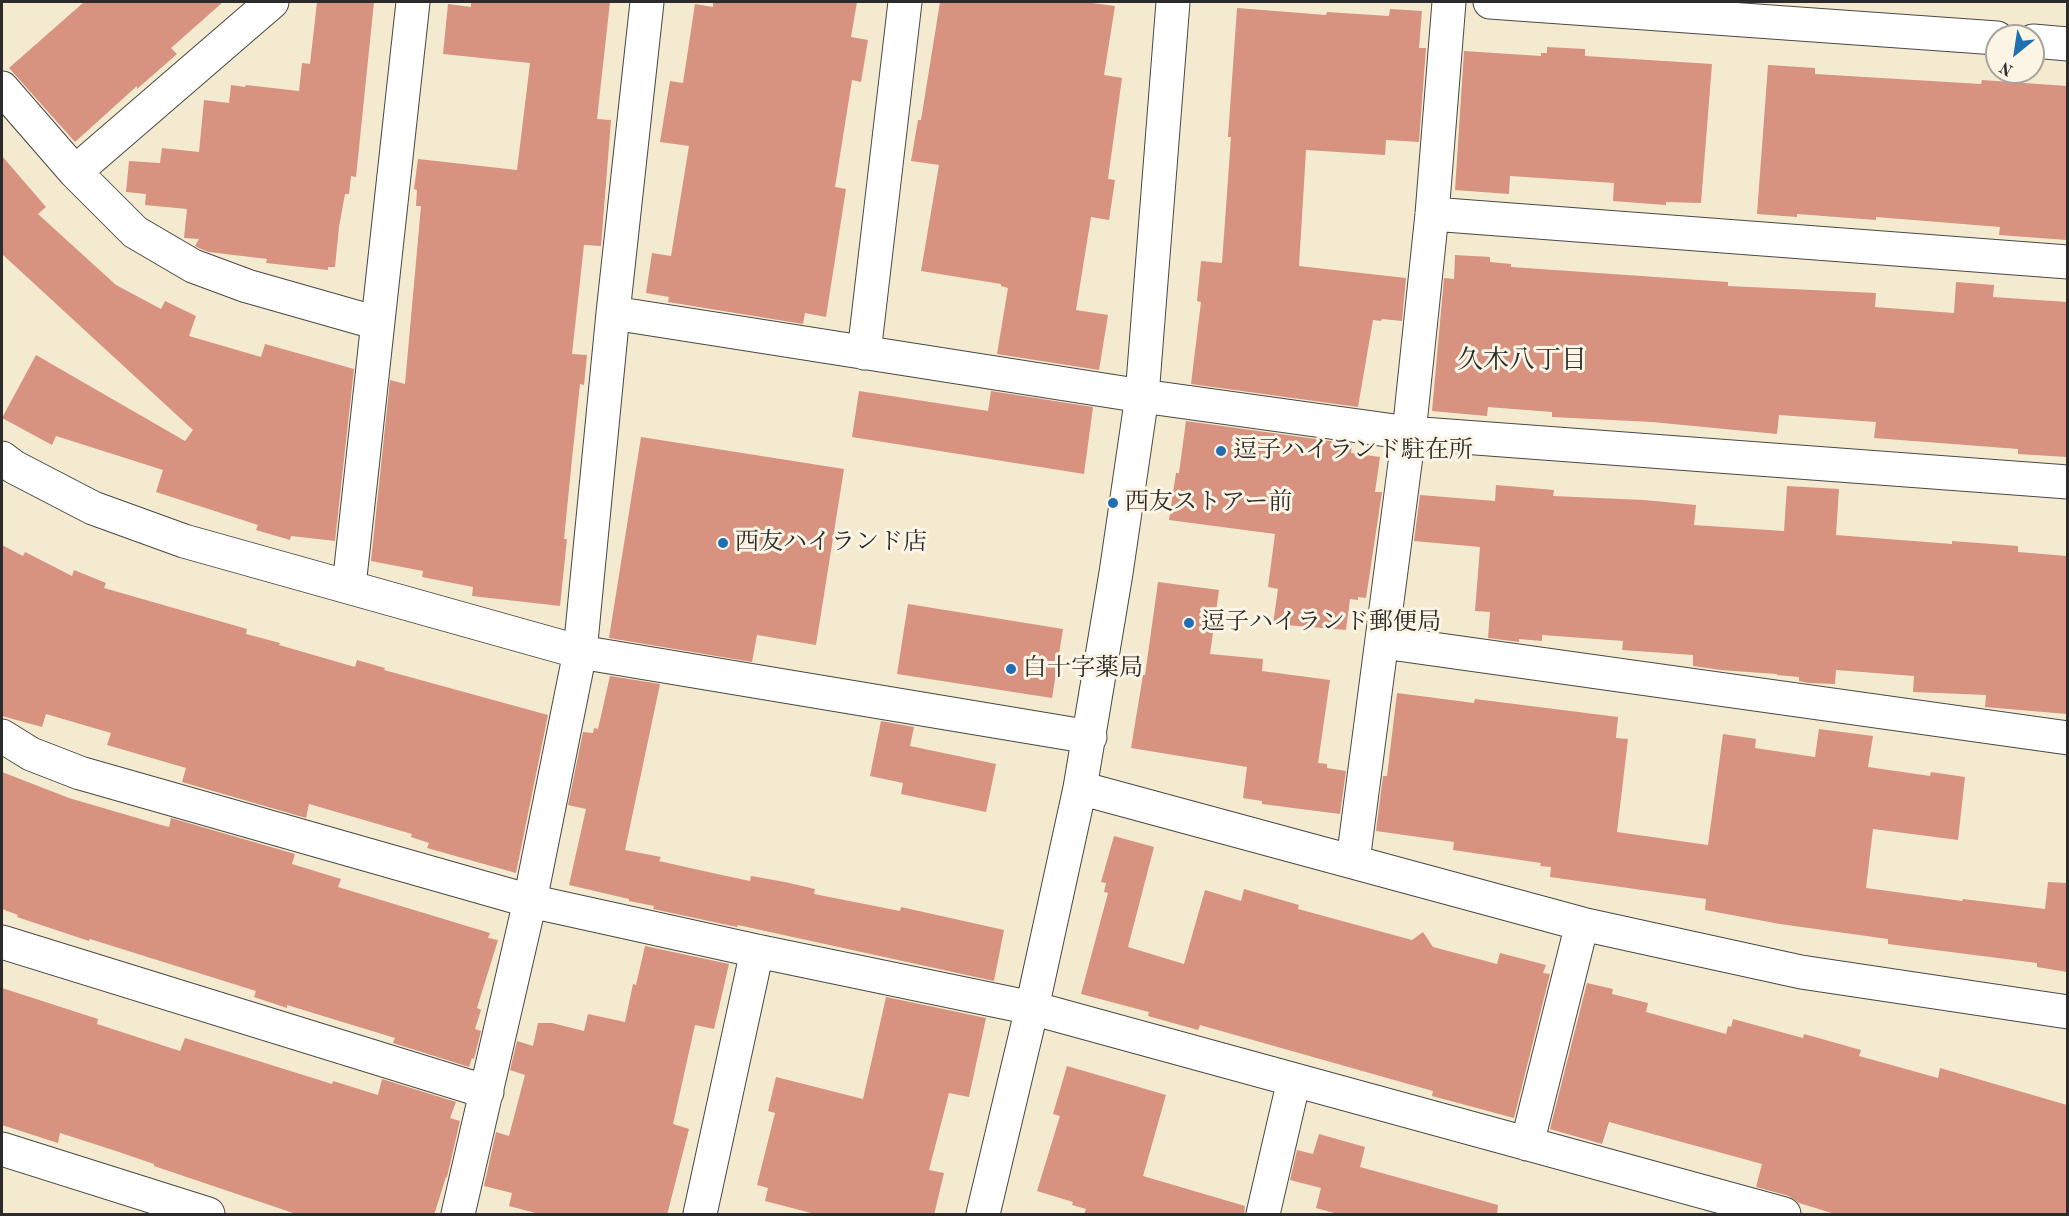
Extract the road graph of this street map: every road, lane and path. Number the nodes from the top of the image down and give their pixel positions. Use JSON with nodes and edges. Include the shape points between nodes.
{"nodes":[{"id":1,"x":272,"y":2,"type":"edge"},
{"id":2,"x":412,"y":2,"type":"edge"},
{"id":3,"x":647,"y":2,"type":"edge"},
{"id":4,"x":905,"y":2,"type":"edge"},
{"id":5,"x":1173,"y":2,"type":"edge"},
{"id":6,"x":1449,"y":2,"type":"edge"},
{"id":7,"x":1490,"y":2,"type":"edge"},
{"id":8,"x":1985,"y":37,"type":"edge"},
{"id":9,"x":2045,"y":42,"type":"edge"},
{"id":10,"x":2067,"y":44,"type":"edge"},
{"id":11,"x":2,"y":88,"type":"edge"},
{"id":12,"x":75,"y":172,"type":"junction"},
{"id":13,"x":1432,"y":214,"type":"junction"},
{"id":14,"x":2067,"y":262,"type":"edge"},
{"id":15,"x":614,"y":313,"type":"junction"},
{"id":16,"x":377,"y":323,"type":"junction"},
{"id":17,"x":864,"y":353,"type":"junction"},
{"id":18,"x":1142,"y":396,"type":"junction"},
{"id":19,"x":1409,"y":433,"type":"junction"},
{"id":20,"x":2,"y":458,"type":"edge"},
{"id":21,"x":2067,"y":482,"type":"edge"},
{"id":22,"x":349,"y":586,"type":"junction"},
{"id":23,"x":1383,"y":642,"type":"junction"},
{"id":24,"x":580,"y":652,"type":"junction"},
{"id":25,"x":2,"y":736,"type":"edge"},
{"id":26,"x":1090,"y":737,"type":"junction"},
{"id":27,"x":2067,"y":738,"type":"edge"},
{"id":28,"x":1080,"y":788,"type":"junction"},
{"id":29,"x":1353,"y":861,"type":"junction"},
{"id":30,"x":530,"y":901,"type":"junction"},
{"id":31,"x":1581,"y":924,"type":"junction"},
{"id":32,"x":2,"y":942,"type":"edge"},
{"id":33,"x":757,"y":951,"type":"junction"},
{"id":34,"x":1032,"y":1008,"type":"junction"},
{"id":35,"x":2067,"y":1012,"type":"edge"},
{"id":36,"x":1294,"y":1080,"type":"junction"},
{"id":37,"x":488,"y":1092,"type":"junction"},
{"id":38,"x":1527,"y":1144,"type":"junction"},
{"id":39,"x":2,"y":1149,"type":"edge"},
{"id":40,"x":208,"y":1215,"type":"edge"},
{"id":41,"x":458,"y":1215,"type":"edge"},
{"id":42,"x":700,"y":1215,"type":"edge"},
{"id":43,"x":983,"y":1215,"type":"edge"},
{"id":44,"x":1263,"y":1215,"type":"edge"},
{"id":45,"x":1784,"y":1215,"type":"edge"}],
"edges":[{"from":1,"to":12,"type":"street"},
{"from":2,"to":16,"type":"street"},
{"from":3,"to":15,"type":"street"},
{"from":4,"to":17,"type":"street"},
{"from":5,"to":18,"type":"street"},
{"from":6,"to":13,"type":"street"},
{"from":7,"to":8,"type":"street"},
{"from":9,"to":10,"type":"street"},
{"from":11,"to":12,"type":"street"},
{"from":12,"to":16,"type":"street","via":[[135,232],[193,266],[247,286]]},
{"from":13,"to":14,"type":"street"},
{"from":13,"to":19,"type":"street"},
{"from":15,"to":17,"type":"street"},
{"from":15,"to":24,"type":"street"},
{"from":16,"to":22,"type":"street"},
{"from":17,"to":18,"type":"street"},
{"from":18,"to":19,"type":"street"},
{"from":18,"to":26,"type":"street"},
{"from":19,"to":21,"type":"street"},
{"from":19,"to":23,"type":"street"},
{"from":20,"to":22,"type":"street","via":[[93,508],[184,541]]},
{"from":22,"to":24,"type":"street"},
{"from":23,"to":27,"type":"street"},
{"from":23,"to":29,"type":"street"},
{"from":24,"to":26,"type":"street"},
{"from":24,"to":30,"type":"street"},
{"from":25,"to":30,"type":"street","via":[[31,754],[80,773]]},
{"from":26,"to":28,"type":"street"},
{"from":28,"to":29,"type":"street"},
{"from":28,"to":34,"type":"street"},
{"from":29,"to":31,"type":"street"},
{"from":30,"to":33,"type":"street"},
{"from":30,"to":37,"type":"street"},
{"from":31,"to":35,"type":"street","via":[[1801,972]]},
{"from":31,"to":38,"type":"street"},
{"from":32,"to":37,"type":"street"},
{"from":33,"to":34,"type":"street"},
{"from":33,"to":42,"type":"street"},
{"from":34,"to":36,"type":"street"},
{"from":34,"to":43,"type":"street"},
{"from":36,"to":38,"type":"street"},
{"from":36,"to":44,"type":"street"},
{"from":37,"to":41,"type":"street"},
{"from":38,"to":45,"type":"street"},
{"from":39,"to":40,"type":"street"}]}
